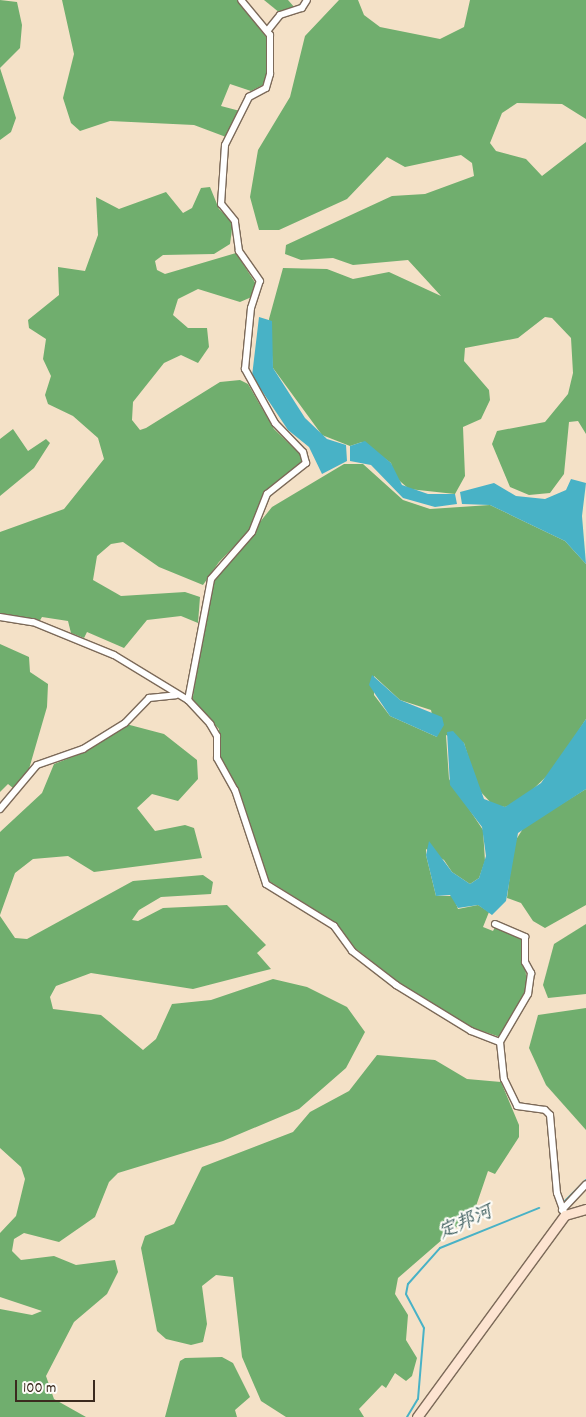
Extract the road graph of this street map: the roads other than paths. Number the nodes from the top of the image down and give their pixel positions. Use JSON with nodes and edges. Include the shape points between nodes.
{"nodes":[{"id":1,"x":241,"y":0,"type":"edge"},
{"id":2,"x":307,"y":0,"type":"edge"},
{"id":3,"x":268,"y":30,"type":"junction"},
{"id":4,"x":0,"y":617,"type":"edge"},
{"id":5,"x":179,"y":695,"type":"junction"},
{"id":6,"x":188,"y":700,"type":"junction"},
{"id":7,"x":0,"y":808,"type":"edge"},
{"id":8,"x":494,"y":924,"type":"dead end"},
{"id":9,"x":500,"y":1042,"type":"junction"},
{"id":10,"x":586,"y":1184,"type":"edge"},
{"id":11,"x":586,"y":1209,"type":"edge"},
{"id":12,"x":564,"y":1213,"type":"junction"},
{"id":13,"x":417,"y":1417,"type":"edge"}],
"edges":[{"from":1,"to":3,"type":"street","via":[[255,22]]},
{"from":2,"to":3,"type":"street","via":[[302,8],[280,15]]},
{"from":3,"to":6,"type":"street","via":[[269,82],[262,91],[249,97],[227,141],[221,165],[221,204],[235,221],[239,251],[260,281],[251,308],[246,373],[279,429],[303,452],[306,463],[267,494],[252,532],[211,579]]},
{"from":4,"to":5,"type":"street","via":[[33,622],[77,637]]},
{"from":5,"to":6,"type":"street"},
{"from":5,"to":7,"type":"street","via":[[149,698],[125,723],[83,748],[37,765]]},
{"from":6,"to":9,"type":"street","via":[[215,731],[217,758],[235,790],[266,884],[334,926],[352,951],[396,985],[471,1031]]},
{"from":8,"to":9,"type":"street","via":[[525,938],[526,964],[531,973],[528,994]]},
{"from":9,"to":12,"type":"street","via":[[504,1079],[517,1106],[545,1110],[550,1115]]},
{"from":10,"to":12,"type":"street"},
{"from":11,"to":12,"type":"street"},
{"from":12,"to":13,"type":"street"}]}
